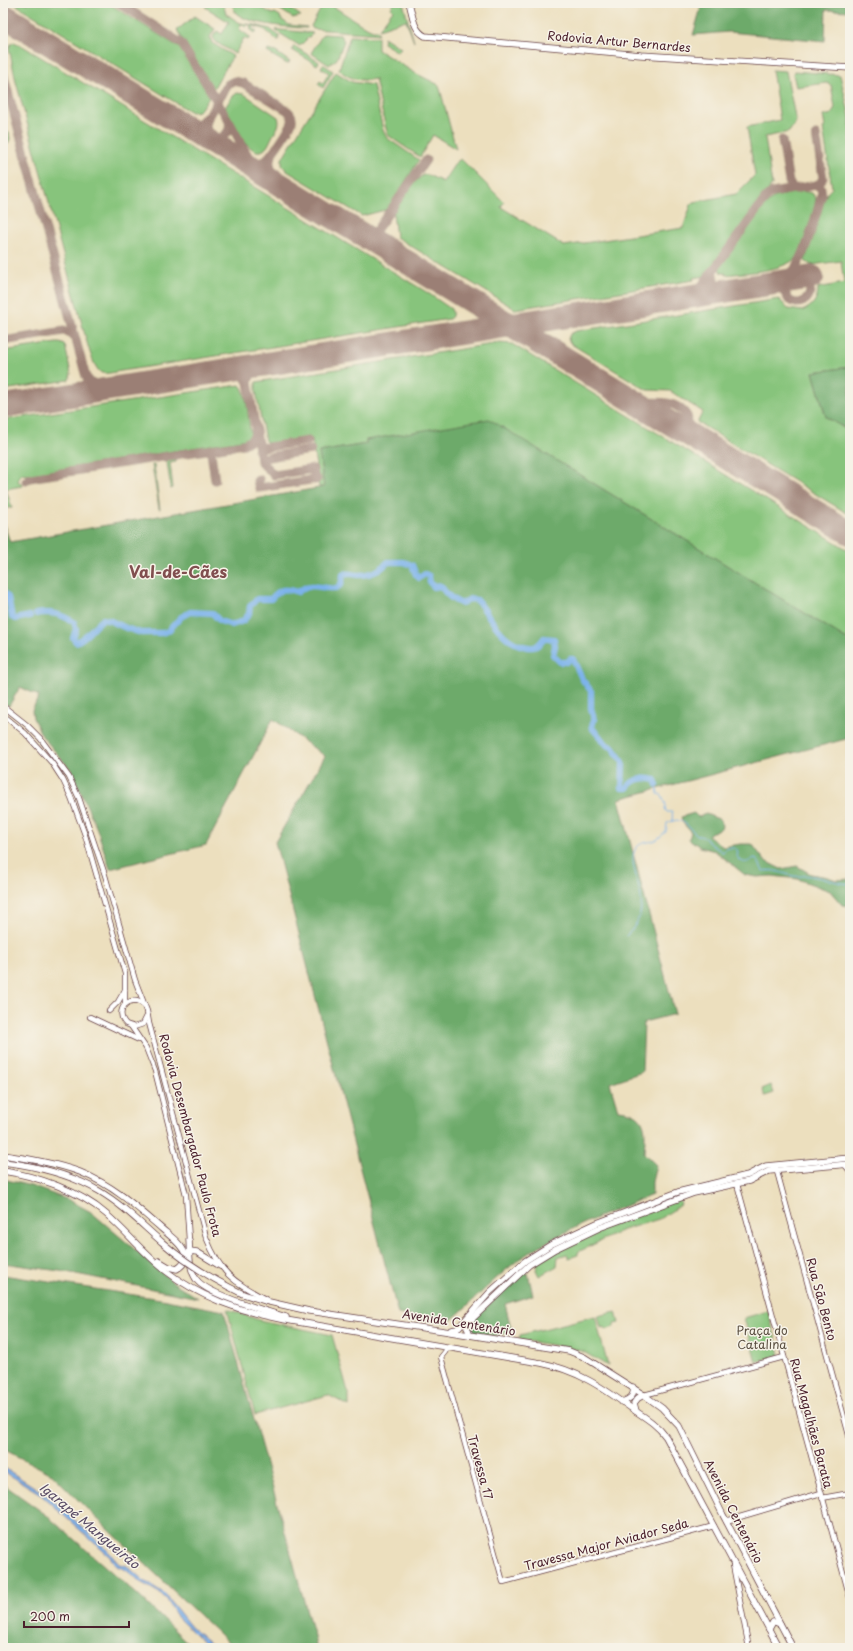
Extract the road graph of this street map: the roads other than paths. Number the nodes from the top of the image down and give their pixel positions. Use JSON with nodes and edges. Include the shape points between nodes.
{"nodes":[{"id":1,"x":409,"y":3,"type":"edge"},
{"id":2,"x":850,"y":68,"type":"edge"},
{"id":3,"x":3,"y":706,"type":"edge"},
{"id":4,"x":3,"y":715,"type":"edge"},
{"id":5,"x":126,"y":987,"type":"junction"},
{"id":6,"x":125,"y":1004,"type":"junction"},
{"id":7,"x":144,"y":1005,"type":"junction"},
{"id":8,"x":110,"y":1011,"type":"dead end"},
{"id":9,"x":147,"y":1015,"type":"junction"},
{"id":10,"x":90,"y":1017,"type":"dead end"},
{"id":11,"x":131,"y":1026,"type":"junction"},
{"id":12,"x":140,"y":1041,"type":"junction"},
{"id":13,"x":167,"y":1118,"type":"junction"},
{"id":14,"x":177,"y":1125,"type":"junction"},
{"id":15,"x":3,"y":1155,"type":"edge"},
{"id":16,"x":850,"y":1158,"type":"edge"},
{"id":17,"x":840,"y":1159,"type":"junction"},
{"id":18,"x":3,"y":1162,"type":"edge"},
{"id":19,"x":847,"y":1164,"type":"edge"},
{"id":20,"x":776,"y":1167,"type":"junction"},
{"id":21,"x":3,"y":1171,"type":"edge"},
{"id":22,"x":850,"y":1171,"type":"edge"},
{"id":23,"x":737,"y":1184,"type":"junction"},
{"id":24,"x":174,"y":1240,"type":"junction"},
{"id":25,"x":189,"y":1240,"type":"junction"},
{"id":26,"x":144,"y":1251,"type":"junction"},
{"id":27,"x":190,"y":1251,"type":"junction"},
{"id":28,"x":220,"y":1266,"type":"junction"},
{"id":29,"x":195,"y":1278,"type":"joint"},
{"id":30,"x":272,"y":1303,"type":"junction"},
{"id":31,"x":303,"y":1323,"type":"junction"},
{"id":32,"x":444,"y":1331,"type":"junction"},
{"id":33,"x":470,"y":1335,"type":"junction"},
{"id":34,"x":448,"y":1347,"type":"junction"},
{"id":35,"x":784,"y":1357,"type":"junction"},
{"id":36,"x":633,"y":1388,"type":"junction"},
{"id":37,"x":656,"y":1392,"type":"junction"},
{"id":38,"x":644,"y":1395,"type":"junction"},
{"id":39,"x":653,"y":1401,"type":"junction"},
{"id":40,"x":622,"y":1402,"type":"junction"},
{"id":41,"x":636,"y":1411,"type":"junction"},
{"id":42,"x":850,"y":1439,"type":"edge"},
{"id":43,"x":850,"y":1493,"type":"edge"},
{"id":44,"x":821,"y":1496,"type":"junction"},
{"id":45,"x":726,"y":1521,"type":"junction"},
{"id":46,"x":714,"y":1526,"type":"junction"},
{"id":47,"x":733,"y":1562,"type":"junction"},
{"id":48,"x":503,"y":1582,"type":"joint"},
{"id":49,"x":737,"y":1584,"type":"junction"},
{"id":50,"x":745,"y":1584,"type":"junction"},
{"id":51,"x":850,"y":1598,"type":"edge"},
{"id":52,"x":774,"y":1614,"type":"junction"},
{"id":53,"x":764,"y":1620,"type":"junction"},
{"id":54,"x":780,"y":1624,"type":"junction"},
{"id":55,"x":769,"y":1629,"type":"junction"},
{"id":56,"x":749,"y":1648,"type":"edge"},
{"id":57,"x":779,"y":1648,"type":"edge"},
{"id":58,"x":793,"y":1648,"type":"edge"}],
"edges":[{"from":1,"to":2,"type":"main road","name":"Rodovia Artur Bernardes","via":[[416,26],[425,36],[641,55]]},
{"from":3,"to":7,"type":"street","via":[[40,738],[69,777],[79,798]]},
{"from":4,"to":5,"type":"street","via":[[25,733],[52,763],[71,797],[96,872],[125,974]]},
{"from":5,"to":6,"type":"street"},
{"from":5,"to":8,"type":"street"},
{"from":6,"to":7,"type":"street","via":[[135,1000]]},
{"from":6,"to":11,"type":"street","via":[[121,1015],[124,1022]]},
{"from":7,"to":9,"type":"street"},
{"from":9,"to":11,"type":"street","via":[[143,1024]]},
{"from":9,"to":14,"type":"street","name":"Rodovia Desembargador Paulo Frota"},
{"from":10,"to":12,"type":"street"},
{"from":11,"to":12,"type":"street","name":"Rodovia Desembargador Paulo Frota"},
{"from":12,"to":13,"type":"street","name":"Rodovia Desembargador Paulo Frota","via":[[153,1065]]},
{"from":13,"to":14,"type":"street","via":[[172,1127]]},
{"from":13,"to":25,"type":"street","name":"Rodovia Desembargador Paulo Frota","via":[[186,1196]]},
{"from":14,"to":28,"type":"street","name":"Rodovia Desembargador Paulo Frota","via":[[206,1237]]},
{"from":15,"to":24,"type":"main road","via":[[62,1167],[97,1180],[131,1201]]},
{"from":16,"to":17,"type":"main road"},
{"from":17,"to":19,"type":"main road"},
{"from":17,"to":20,"type":"main road"},
{"from":18,"to":30,"type":"main road","name":"Avenida Centenário","bridge":true,"via":[[42,1168],[73,1178],[100,1191],[124,1208],[183,1260],[243,1294]]},
{"from":19,"to":20,"type":"main road"},
{"from":19,"to":22,"type":"street"},
{"from":20,"to":23,"type":"main road","via":[[755,1179]]},
{"from":20,"to":32,"type":"main road","via":[[766,1166],[748,1175],[678,1192],[597,1223],[552,1244],[506,1277],[457,1329]]},
{"from":20,"to":42,"type":"street","name":"Rua São Bento"},
{"from":21,"to":26,"type":"main road","name":"Avenida Centenário","via":[[38,1179],[87,1200],[106,1214]]},
{"from":23,"to":33,"type":"main road","via":[[674,1200],[599,1228],[555,1248],[529,1265],[471,1320],[467,1327]]},
{"from":23,"to":35,"type":"street","name":"Rua Magalhães Barata"},
{"from":24,"to":25,"type":"main road","via":[[182,1244]]},
{"from":24,"to":26,"type":"main road","via":[[185,1256],[183,1264],[177,1269],[165,1265]]},
{"from":25,"to":27,"type":"main road","name":"Rodovia Desembargador Paulo Frota"},
{"from":26,"to":31,"type":"main road","name":"Avenida Centenário","via":[[167,1271],[210,1297],[267,1317]]},
{"from":27,"to":28,"type":"main road","via":[[197,1252]]},
{"from":27,"to":29,"type":"main road","name":"Rodovia Desembargador Paulo Frota"},
{"from":28,"to":30,"type":"street","name":"Rodovia Desembargador Paulo Frota","via":[[242,1286]]},
{"from":29,"to":31,"type":"main road","name":"Avenida Centenário","via":[[206,1288]]},
{"from":30,"to":32,"type":"main road","name":"Avenida Centenário"},
{"from":31,"to":34,"type":"main road","name":"Avenida Centenário"},
{"from":32,"to":33,"type":"main road","name":"Avenida Centenário"},
{"from":33,"to":36,"type":"main road","name":"Avenida Centenário","via":[[578,1354]]},
{"from":34,"to":40,"type":"main road","name":"Avenida Centenário","via":[[564,1369],[588,1379]]},
{"from":34,"to":48,"type":"street","name":"Travessa 17","via":[[441,1357]]},
{"from":35,"to":37,"type":"street"},
{"from":35,"to":44,"type":"street","name":"Rua Magalhães Barata"},
{"from":36,"to":38,"type":"main road","name":"Avenida Centenário"},
{"from":36,"to":40,"type":"main road","via":[[633,1396]]},
{"from":37,"to":38,"type":"street"},
{"from":37,"to":39,"type":"street"},
{"from":38,"to":39,"type":"main road","name":"Avenida Centenário"},
{"from":38,"to":41,"type":"main road","via":[[634,1403]]},
{"from":39,"to":45,"type":"main road","name":"Avenida Centenário","via":[[673,1418],[682,1430]]},
{"from":40,"to":41,"type":"main road","name":"Avenida Centenário"},
{"from":41,"to":46,"type":"main road","name":"Avenida Centenário","via":[[666,1437]]},
{"from":43,"to":44,"type":"street"},
{"from":44,"to":45,"type":"street"},
{"from":44,"to":51,"type":"street","name":"Rua Magalhães Barata"},
{"from":45,"to":52,"type":"main road","name":"Avenida Centenário"},
{"from":46,"to":47,"type":"main road","name":"Avenida Centenário"},
{"from":46,"to":48,"type":"street","name":"Travessa Major Aviador Seda"},
{"from":47,"to":49,"type":"street"},
{"from":47,"to":50,"type":"main road","name":"Avenida Centenário"},
{"from":49,"to":50,"type":"street"},
{"from":49,"to":56,"type":"street"},
{"from":50,"to":53,"type":"main road","name":"Avenida Centenário"},
{"from":52,"to":53,"type":"main road","via":[[771,1620]]},
{"from":52,"to":54,"type":"main road","name":"Avenida Centenário"},
{"from":53,"to":55,"type":"main road","name":"Avenida Centenário"},
{"from":54,"to":55,"type":"main road","via":[[772,1622]]},
{"from":54,"to":58,"type":"main road","name":"Avenida Centenário"},
{"from":55,"to":57,"type":"main road","name":"Avenida Centenário"}]}
